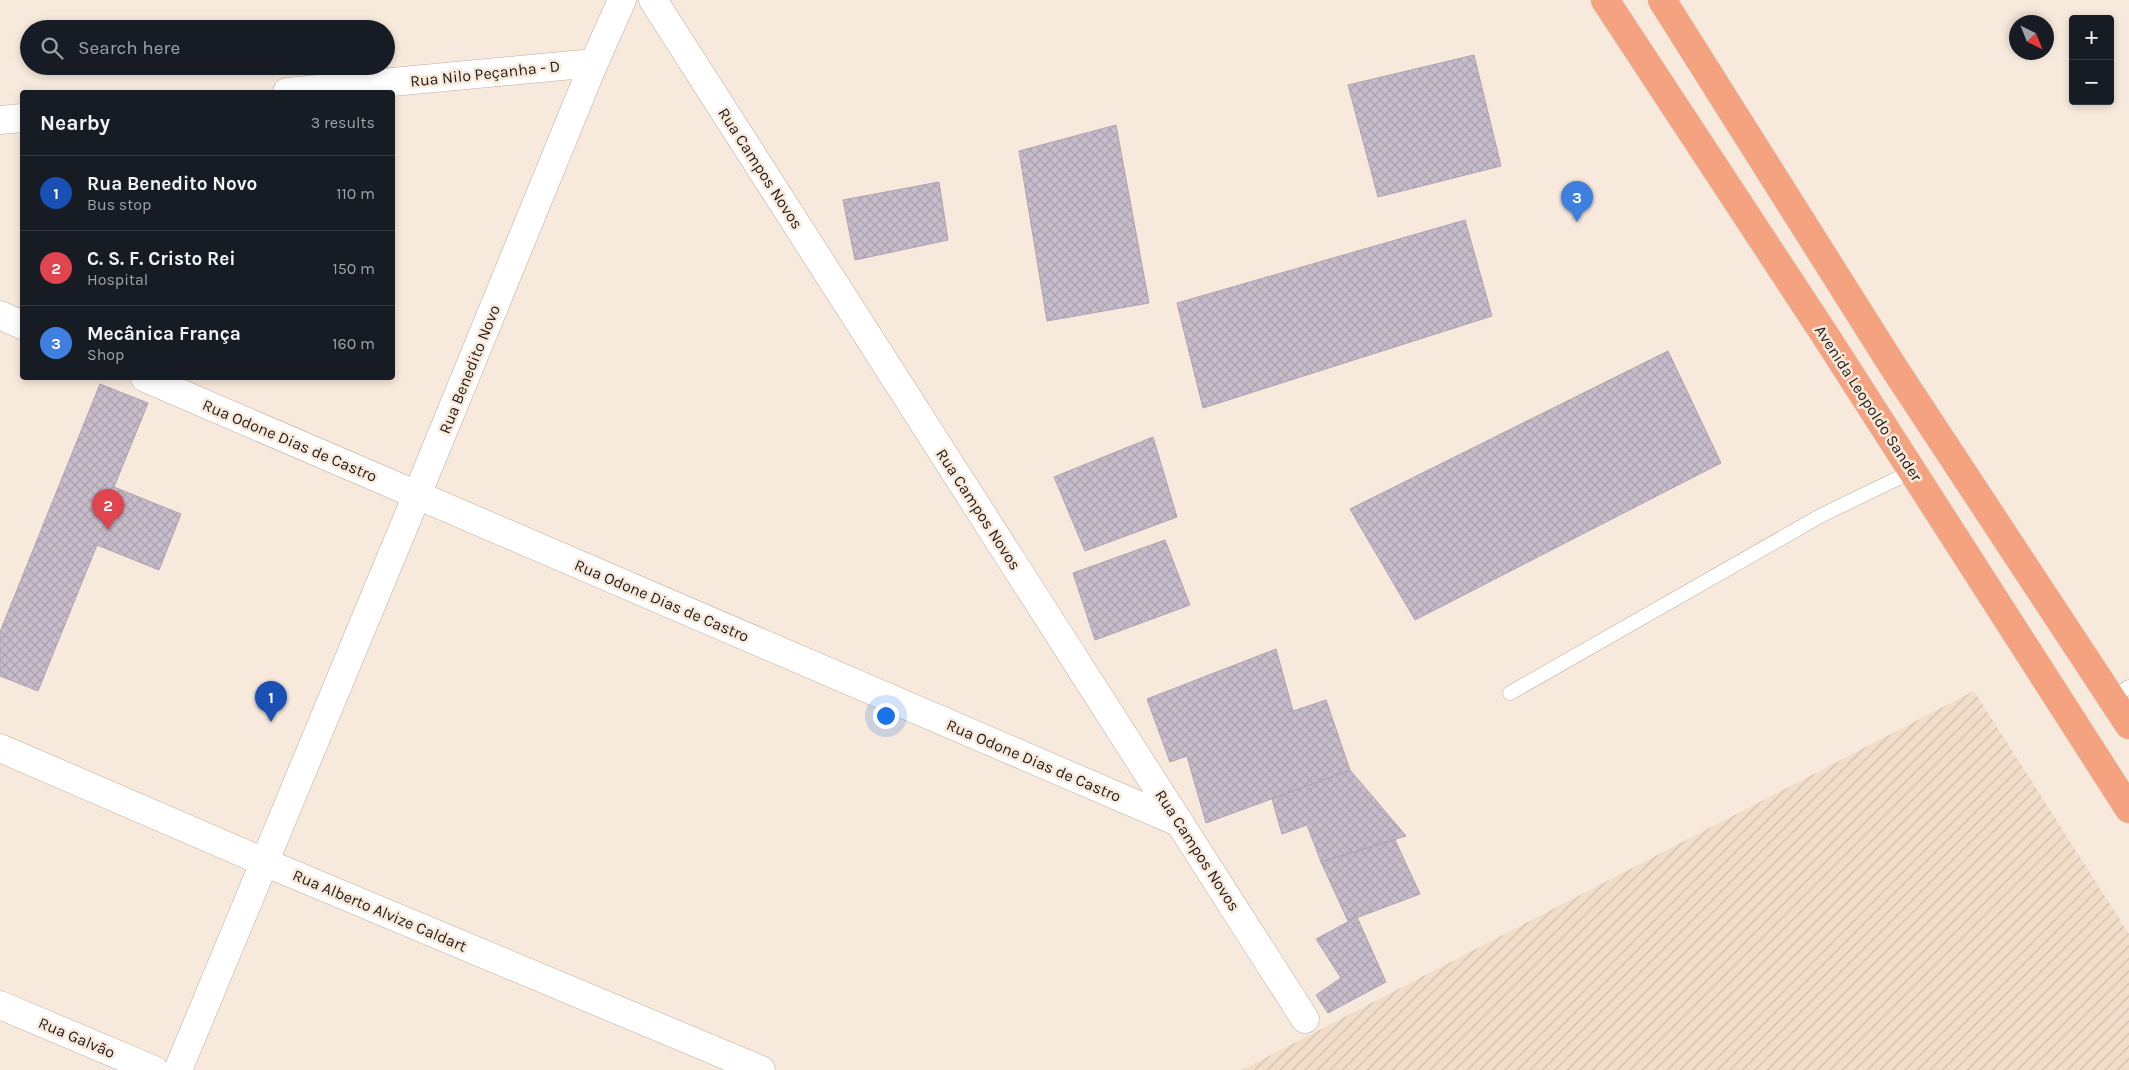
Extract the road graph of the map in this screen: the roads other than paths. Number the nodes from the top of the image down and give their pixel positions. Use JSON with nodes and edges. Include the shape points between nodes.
{"nodes":[{"id":1,"x":622,"y":0,"type":"edge"},
{"id":2,"x":653,"y":0,"type":"edge"},
{"id":3,"x":1605,"y":0,"type":"edge"},
{"id":4,"x":1662,"y":0,"type":"edge"},
{"id":5,"x":594,"y":62,"type":"junction"},
{"id":6,"x":307,"y":90,"type":"edge"},
{"id":7,"x":20,"y":118,"type":"edge"},
{"id":8,"x":0,"y":120,"type":"edge"},
{"id":9,"x":0,"y":315,"type":"edge"},
{"id":10,"x":20,"y":324,"type":"edge"},
{"id":11,"x":150,"y":380,"type":"edge"},
{"id":12,"x":1913,"y":472,"type":"junction"},
{"id":13,"x":417,"y":495,"type":"junction"},
{"id":14,"x":1510,"y":692,"type":"dead end"},
{"id":15,"x":2120,"y":692,"type":"edge"},
{"id":16,"x":2129,"y":725,"type":"edge"},
{"id":17,"x":0,"y":748,"type":"edge"},
{"id":18,"x":2129,"y":809,"type":"edge"},
{"id":19,"x":1180,"y":823,"type":"junction"},
{"id":20,"x":264,"y":862,"type":"junction"},
{"id":21,"x":0,"y":1004,"type":"edge"},
{"id":22,"x":1305,"y":1019,"type":"dead end"},
{"id":23,"x":154,"y":1070,"type":"edge"},
{"id":24,"x":178,"y":1070,"type":"edge"},
{"id":25,"x":760,"y":1070,"type":"edge"}],
"edges":[{"from":1,"to":5,"type":"street","name":"Rua Benedito Novo"},
{"from":2,"to":19,"type":"street","name":"Rua Campos Novos"},
{"from":3,"to":12,"type":"highway","name":"Avenida Leopoldo Sander"},
{"from":4,"to":15,"type":"highway","via":[[1894,368]]},
{"from":5,"to":6,"type":"street","name":"Rua Nilo Peçanha - D"},
{"from":5,"to":13,"type":"street","name":"Rua Benedito Novo"},
{"from":7,"to":8,"type":"street"},
{"from":9,"to":10,"type":"street"},
{"from":11,"to":13,"type":"street","name":"Rua Odone Dias de Castro"},
{"from":12,"to":14,"type":"lane","via":[[1822,515]]},
{"from":12,"to":18,"type":"highway","name":"Avenida Leopoldo Sander"},
{"from":13,"to":19,"type":"street","name":"Rua Odone Dias de Castro"},
{"from":13,"to":20,"type":"street","name":"Rua Benedito Novo"},
{"from":15,"to":16,"type":"highway"},
{"from":17,"to":20,"type":"street","name":"Rua Alberto Alvize Caldart"},
{"from":19,"to":22,"type":"street","name":"Rua Campos Novos"},
{"from":20,"to":24,"type":"street","name":"Rua Benedito Novo"},
{"from":20,"to":25,"type":"street","name":"Rua Alberto Alvize Caldart"},
{"from":21,"to":23,"type":"street","name":"Rua Galvão"}]}
